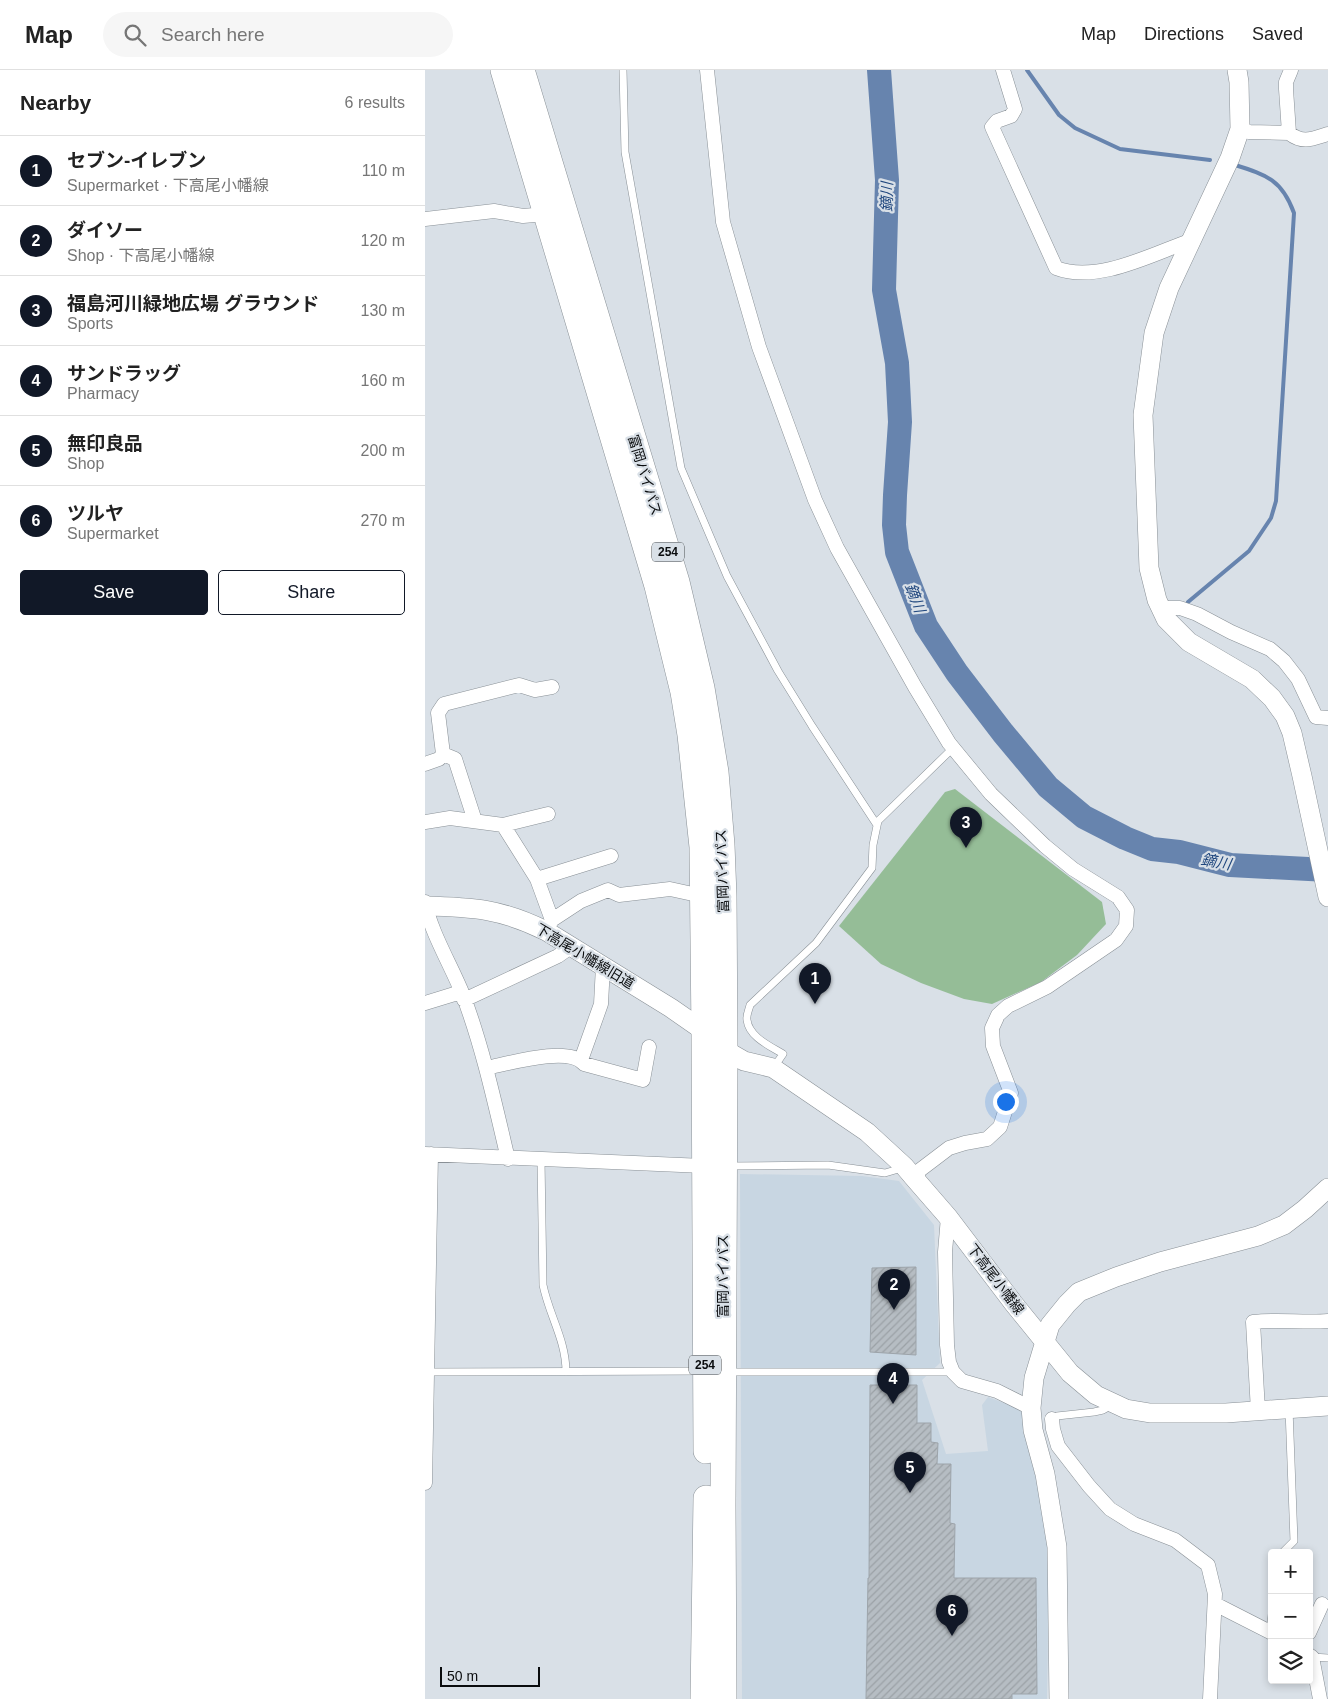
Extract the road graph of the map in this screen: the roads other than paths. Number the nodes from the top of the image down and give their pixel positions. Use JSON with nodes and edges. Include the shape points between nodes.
{"nodes":[{"id":1,"x":503,"y":70,"type":"edge"},
{"id":2,"x":523,"y":70,"type":"edge"},
{"id":3,"x":623,"y":70,"type":"edge"},
{"id":4,"x":707,"y":70,"type":"edge"},
{"id":5,"x":1003,"y":70,"type":"edge"},
{"id":6,"x":1237,"y":70,"type":"edge"},
{"id":7,"x":1291,"y":70,"type":"edge"},
{"id":8,"x":1239,"y":129,"type":"junction"},
{"id":9,"x":1289,"y":133,"type":"junction"},
{"id":10,"x":1328,"y":134,"type":"edge"},
{"id":11,"x":546,"y":214,"type":"junction"},
{"id":12,"x":425,"y":219,"type":"edge"},
{"id":13,"x":1192,"y":240,"type":"junction"},
{"id":14,"x":1161,"y":608,"type":"junction"},
{"id":15,"x":552,"y":687,"type":"dead end"},
{"id":16,"x":1328,"y":718,"type":"edge"},
{"id":17,"x":953,"y":748,"type":"junction"},
{"id":18,"x":443,"y":754,"type":"junction"},
{"id":19,"x":425,"y":764,"type":"edge"},
{"id":20,"x":548,"y":814,"type":"dead end"},
{"id":21,"x":475,"y":821,"type":"junction"},
{"id":22,"x":425,"y":822,"type":"edge"},
{"id":23,"x":503,"y":825,"type":"junction"},
{"id":24,"x":877,"y":825,"type":"junction"},
{"id":25,"x":611,"y":856,"type":"dead end"},
{"id":26,"x":537,"y":879,"type":"junction"},
{"id":27,"x":703,"y":896,"type":"junction"},
{"id":28,"x":1328,"y":896,"type":"edge"},
{"id":29,"x":425,"y":905,"type":"edge"},
{"id":30,"x":549,"y":926,"type":"junction"},
{"id":31,"x":572,"y":946,"type":"junction"},
{"id":32,"x":603,"y":966,"type":"junction"},
{"id":33,"x":463,"y":996,"type":"junction"},
{"id":34,"x":425,"y":1003,"type":"edge"},
{"id":35,"x":704,"y":1031,"type":"junction"},
{"id":36,"x":649,"y":1048,"type":"dead end"},
{"id":37,"x":725,"y":1050,"type":"junction"},
{"id":38,"x":581,"y":1060,"type":"junction"},
{"id":39,"x":485,"y":1068,"type":"junction"},
{"id":40,"x":773,"y":1068,"type":"junction"},
{"id":41,"x":428,"y":1154,"type":"edge"},
{"id":42,"x":508,"y":1158,"type":"junction"},
{"id":43,"x":541,"y":1160,"type":"junction"},
{"id":44,"x":714,"y":1166,"type":"junction"},
{"id":45,"x":910,"y":1173,"type":"junction"},
{"id":46,"x":1328,"y":1188,"type":"edge"},
{"id":47,"x":948,"y":1217,"type":"junction"},
{"id":48,"x":1328,"y":1321,"type":"edge"},
{"id":49,"x":1045,"y":1342,"type":"junction"},
{"id":50,"x":714,"y":1371,"type":"junction"},
{"id":51,"x":426,"y":1372,"type":"edge"},
{"id":52,"x":566,"y":1372,"type":"junction"},
{"id":53,"x":953,"y":1372,"type":"junction"},
{"id":54,"x":1114,"y":1404,"type":"junction"},
{"id":55,"x":1328,"y":1406,"type":"edge"},
{"id":56,"x":1031,"y":1408,"type":"junction"},
{"id":57,"x":1289,"y":1408,"type":"junction"},
{"id":58,"x":1258,"y":1411,"type":"junction"},
{"id":59,"x":1052,"y":1419,"type":"joint"},
{"id":60,"x":1063,"y":1452,"type":"junction"},
{"id":61,"x":1041,"y":1457,"type":"junction"},
{"id":62,"x":425,"y":1482,"type":"edge"},
{"id":63,"x":1286,"y":1549,"type":"edge"},
{"id":64,"x":1215,"y":1604,"type":"junction"},
{"id":65,"x":1322,"y":1604,"type":"dead end"},
{"id":66,"x":1313,"y":1624,"type":"edge"},
{"id":67,"x":1268,"y":1630,"type":"edge"},
{"id":68,"x":1313,"y":1656,"type":"edge"},
{"id":69,"x":1328,"y":1658,"type":"edge"},
{"id":70,"x":1313,"y":1666,"type":"edge"},
{"id":71,"x":703,"y":1699,"type":"edge"},
{"id":72,"x":724,"y":1699,"type":"edge"},
{"id":73,"x":1059,"y":1699,"type":"edge"},
{"id":74,"x":1211,"y":1699,"type":"edge"},
{"id":75,"x":1320,"y":1699,"type":"edge"}],
"edges":[{"from":1,"to":11,"type":"highway","name":"富岡バイパス","number":"254"},
{"from":2,"to":37,"type":"highway","name":"富岡バイパス","number":"254","via":[[675,572],[702,688],[716,772],[722,845]]},
{"from":3,"to":24,"type":"lane","via":[[625,152],[681,468],[727,576],[778,671]]},
{"from":4,"to":17,"type":"street","via":[[723,222],[759,347],[788,427],[837,548]]},
{"from":5,"to":13,"type":"street","via":[[1015,110],[993,127],[1056,268],[1068,273],[1103,270]]},
{"from":6,"to":8,"type":"street"},
{"from":7,"to":9,"type":"street","via":[[1286,82]]},
{"from":8,"to":9,"type":"street"},
{"from":8,"to":13,"type":"street","via":[[1230,158]]},
{"from":9,"to":10,"type":"street","via":[[1297,139],[1310,140]]},
{"from":11,"to":12,"type":"street","via":[[523,216],[494,211]]},
{"from":11,"to":27,"type":"highway","name":"富岡バイパス","number":"254","via":[[657,586],[683,692],[699,812]]},
{"from":13,"to":14,"type":"street","via":[[1169,288],[1154,334],[1143,414],[1149,568]]},
{"from":14,"to":16,"type":"street","via":[[1180,608],[1197,614],[1270,649],[1298,680],[1316,717]]},
{"from":14,"to":28,"type":"street","via":[[1166,619],[1189,642],[1252,679],[1285,716],[1292,733]]},
{"from":15,"to":18,"type":"street","via":[[535,690],[519,685],[444,704],[438,713]]},
{"from":17,"to":24,"type":"lane"},
{"from":17,"to":45,"type":"street","via":[[991,794],[1045,846],[1073,869],[1118,897],[1127,910],[1126,926],[1116,940],[1047,987],[1008,1006],[998,1015],[992,1028],[993,1046],[1011,1093],[1000,1127],[987,1139],[949,1148],[920,1170]]},
{"from":18,"to":19,"type":"street"},
{"from":18,"to":21,"type":"street","via":[[455,759]]},
{"from":20,"to":23,"type":"street"},
{"from":21,"to":22,"type":"street","via":[[450,818]]},
{"from":21,"to":23,"type":"street"},
{"from":23,"to":26,"type":"street"},
{"from":24,"to":40,"type":"lane","via":[[872,868],[816,943],[750,1005],[746,1018],[748,1027],[756,1037],[783,1054]]},
{"from":25,"to":26,"type":"street"},
{"from":26,"to":30,"type":"street"},
{"from":27,"to":30,"type":"street","via":[[670,889],[619,895],[608,890],[581,901]]},
{"from":27,"to":35,"type":"highway","name":"富岡バイパス","number":"254"},
{"from":29,"to":30,"type":"street","name":"下高尾小幡線旧道","via":[[476,908]]},
{"from":29,"to":33,"type":"street"},
{"from":30,"to":31,"type":"street","name":"下高尾小幡線旧道"},
{"from":31,"to":32,"type":"street","name":"下高尾小幡線旧道"},
{"from":31,"to":33,"type":"street","via":[[558,956]]},
{"from":32,"to":35,"type":"street","name":"下高尾小幡線旧道"},
{"from":32,"to":38,"type":"street","via":[[601,1004]]},
{"from":33,"to":34,"type":"street"},
{"from":33,"to":39,"type":"street"},
{"from":35,"to":37,"type":"street","name":"下高尾小幡線"},
{"from":35,"to":44,"type":"highway","name":"富岡バイパス","number":"254"},
{"from":36,"to":38,"type":"street","via":[[643,1080],[584,1064]]},
{"from":37,"to":40,"type":"street","name":"下高尾小幡線","via":[[744,1061]]},
{"from":37,"to":44,"type":"highway","name":"富岡バイパス","number":"254"},
{"from":38,"to":39,"type":"street","via":[[557,1055]]},
{"from":39,"to":42,"type":"street"},
{"from":40,"to":45,"type":"street","name":"下高尾小幡線","via":[[867,1132]]},
{"from":41,"to":42,"type":"street"},
{"from":41,"to":51,"type":"street"},
{"from":42,"to":43,"type":"street"},
{"from":43,"to":44,"type":"street"},
{"from":43,"to":52,"type":"lane","via":[[543,1285],[561,1335]]},
{"from":44,"to":45,"type":"lane","via":[[828,1165]]},
{"from":44,"to":50,"type":"highway","name":"富岡バイパス","number":"254"},
{"from":45,"to":47,"type":"street","name":"下高尾小幡線"},
{"from":46,"to":49,"type":"street","via":[[1284,1225],[1259,1236],[1160,1262],[1079,1292],[1051,1325]]},
{"from":47,"to":49,"type":"street","name":"下高尾小幡線"},
{"from":47,"to":53,"type":"street","via":[[945,1252],[947,1345]]},
{"from":48,"to":58,"type":"street","via":[[1253,1322]]},
{"from":49,"to":54,"type":"street","name":"下高尾小幡線","via":[[1082,1385]]},
{"from":49,"to":56,"type":"street","via":[[1034,1378]]},
{"from":50,"to":52,"type":"lane"},
{"from":50,"to":53,"type":"lane"},
{"from":50,"to":71,"type":"highway","name":"富岡バイパス","number":"254","via":[[706,1525]]},
{"from":50,"to":72,"type":"highway","name":"富岡バイパス","number":"254"},
{"from":51,"to":52,"type":"lane"},
{"from":51,"to":62,"type":"street"},
{"from":53,"to":56,"type":"street","via":[[962,1381],[997,1391]]},
{"from":54,"to":58,"type":"street","name":"下高尾小幡線","via":[[1126,1410],[1150,1413]]},
{"from":54,"to":59,"type":"lane","via":[[1103,1410]]},
{"from":55,"to":57,"type":"street","name":"下高尾小幡線"},
{"from":56,"to":61,"type":"street"},
{"from":57,"to":58,"type":"street","name":"下高尾小幡線"},
{"from":57,"to":63,"type":"lane","via":[[1295,1541]]},
{"from":59,"to":60,"type":"street","via":[[1058,1446]]},
{"from":60,"to":61,"type":"street"},
{"from":60,"to":64,"type":"street","via":[[1110,1509],[1134,1524],[1175,1540],[1208,1565]]},
{"from":61,"to":73,"type":"street","via":[[1057,1547]]},
{"from":64,"to":67,"type":"street"},
{"from":64,"to":74,"type":"street"},
{"from":65,"to":66,"type":"street"},
{"from":68,"to":69,"type":"lane"},
{"from":70,"to":75,"type":"street"}]}
